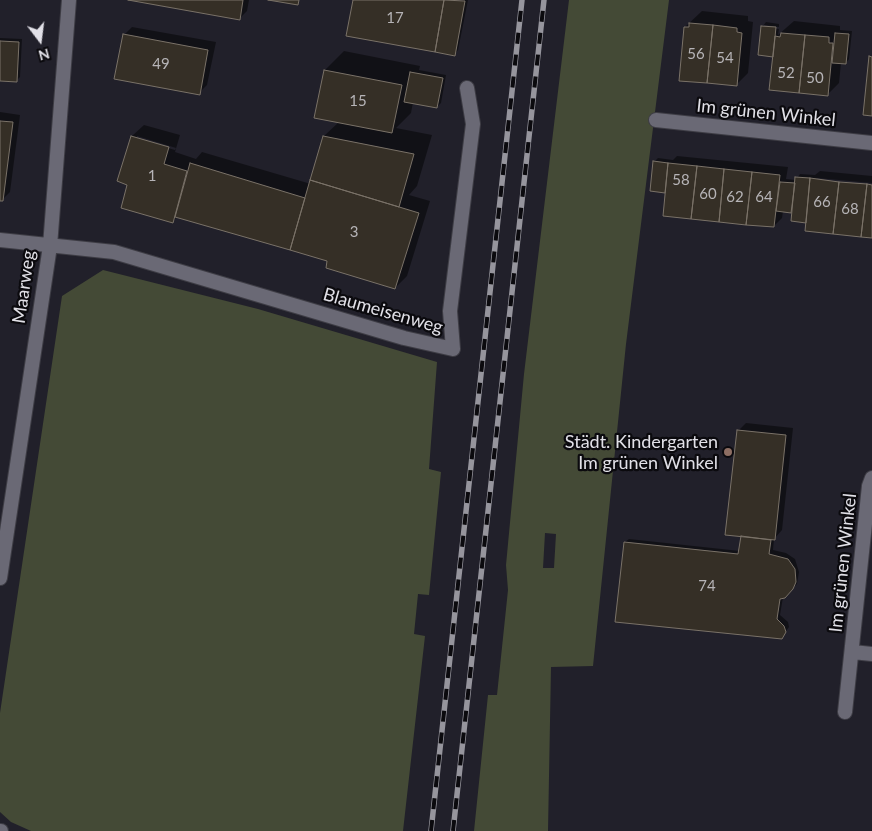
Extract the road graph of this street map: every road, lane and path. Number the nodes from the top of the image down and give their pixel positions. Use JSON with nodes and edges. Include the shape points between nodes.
{"nodes":[{"id":1,"x":69,"y":0,"type":"edge"},
{"id":2,"x":468,"y":88,"type":"dead end"},
{"id":3,"x":656,"y":120,"type":"dead end"},
{"id":4,"x":872,"y":143,"type":"edge"},
{"id":5,"x":0,"y":240,"type":"edge"},
{"id":6,"x":50,"y":246,"type":"junction"},
{"id":7,"x":872,"y":478,"type":"edge"},
{"id":8,"x":0,"y":578,"type":"edge"},
{"id":9,"x":853,"y":652,"type":"junction"},
{"id":10,"x":872,"y":654,"type":"edge"},
{"id":11,"x":845,"y":712,"type":"dead end"}],
"edges":[{"from":1,"to":6,"type":"street","name":"Maarweg"},
{"from":2,"to":6,"type":"street","name":"Blaumeisenweg","via":[[473,124],[450,311],[453,349],[404,338],[114,252]]},
{"from":3,"to":4,"type":"street","name":"Im grünen Winkel"},
{"from":5,"to":6,"type":"street"},
{"from":6,"to":8,"type":"street","name":"Maarweg"},
{"from":7,"to":9,"type":"street","name":"Im grünen Winkel"},
{"from":9,"to":10,"type":"street","name":"Im grünen Winkel"},
{"from":9,"to":11,"type":"street","name":"Im grünen Winkel"}]}
